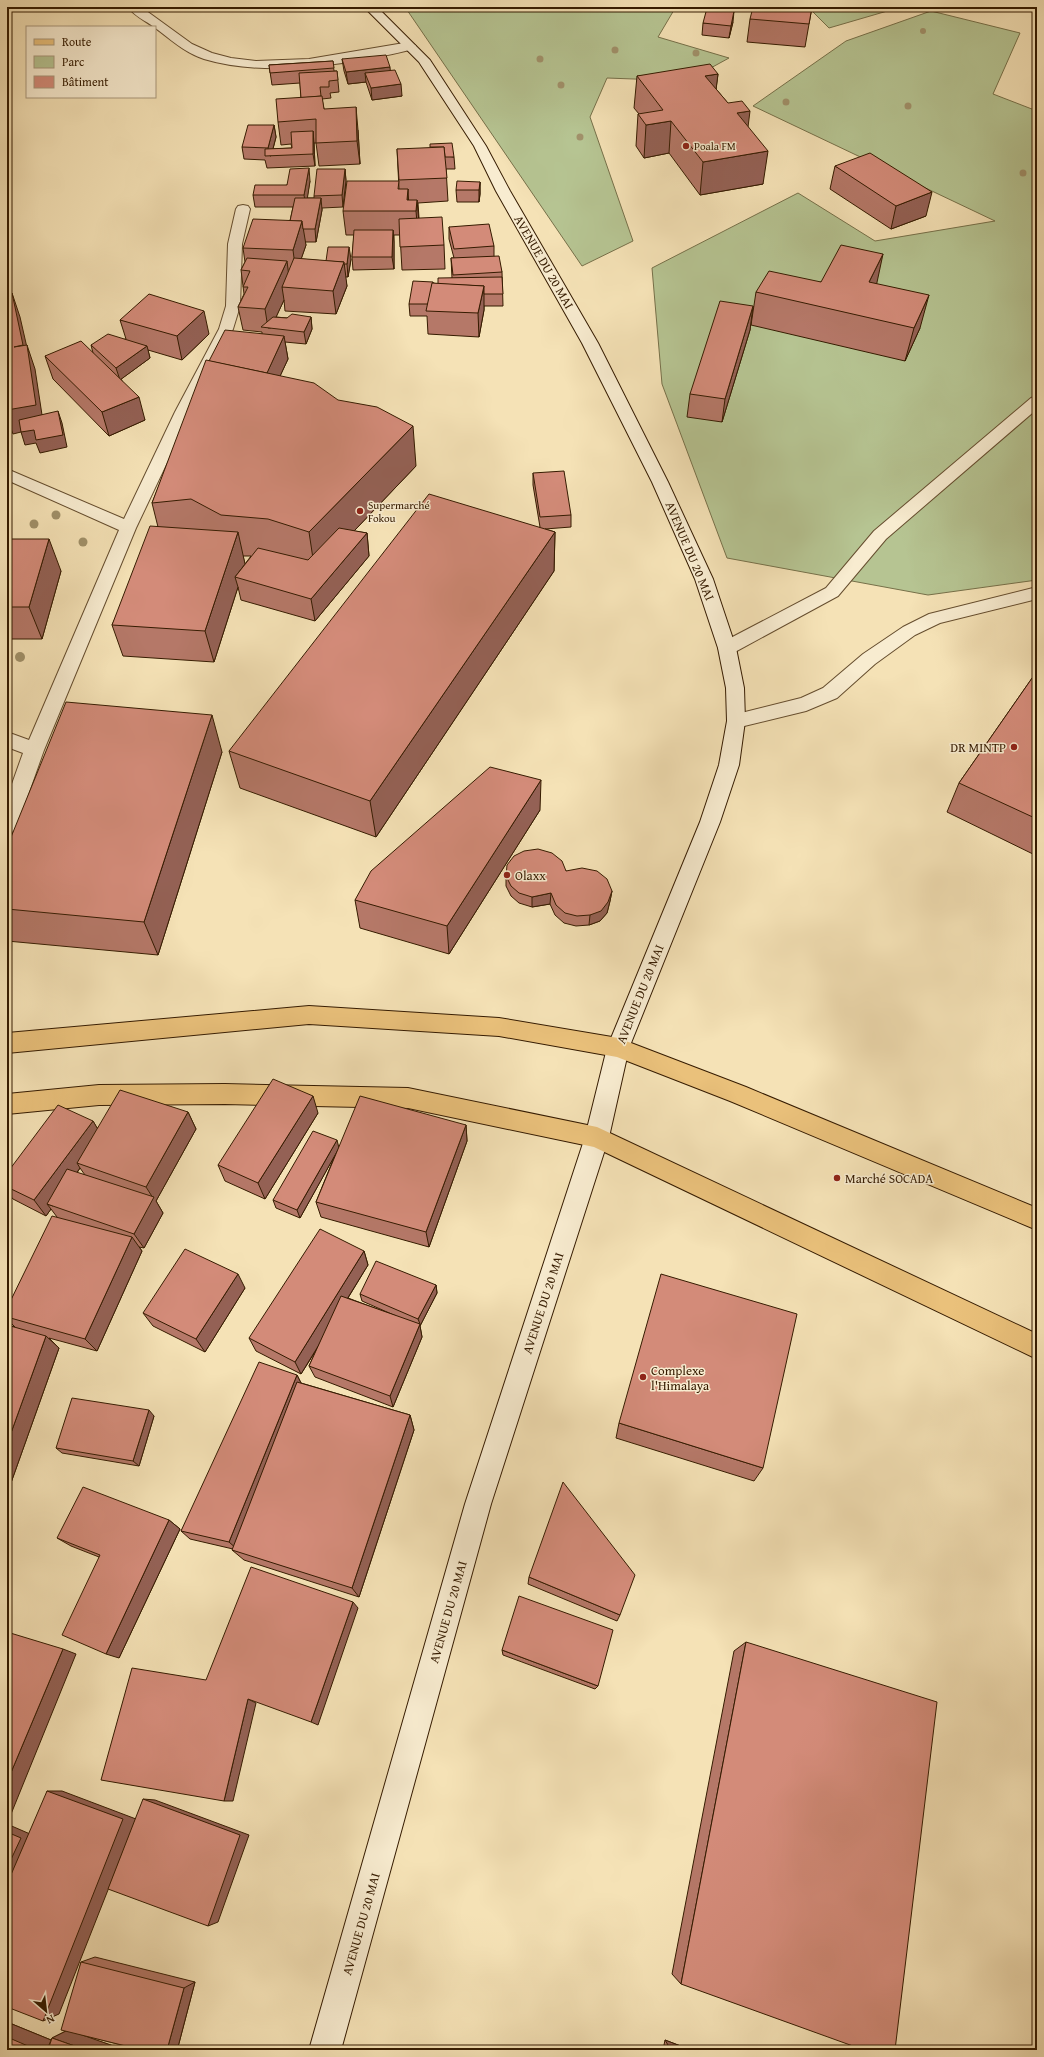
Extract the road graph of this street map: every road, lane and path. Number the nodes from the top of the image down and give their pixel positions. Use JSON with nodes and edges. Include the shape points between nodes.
{"nodes":[{"id":1,"x":134,"y":7,"type":"edge"},
{"id":2,"x":370,"y":7,"type":"edge"},
{"id":3,"x":410,"y":46,"type":"junction"},
{"id":4,"x":243,"y":209,"type":"dead end"},
{"id":5,"x":1037,"y":401,"type":"edge"},
{"id":6,"x":7,"y":474,"type":"edge"},
{"id":7,"x":128,"y":528,"type":"junction"},
{"id":8,"x":1037,"y":593,"type":"edge"},
{"id":9,"x":727,"y":648,"type":"junction"},
{"id":10,"x":736,"y":722,"type":"junction"},
{"id":11,"x":7,"y":738,"type":"edge"},
{"id":12,"x":34,"y":750,"type":"junction"},
{"id":13,"x":7,"y":826,"type":"edge"},
{"id":14,"x":7,"y":1043,"type":"edge"},
{"id":15,"x":618,"y":1048,"type":"junction"},
{"id":16,"x":7,"y":1104,"type":"edge"},
{"id":17,"x":597,"y":1137,"type":"junction"},
{"id":18,"x":1037,"y":1219,"type":"edge"},
{"id":19,"x":1037,"y":1347,"type":"edge"},
{"id":20,"x":325,"y":2050,"type":"edge"}],
"edges":[{"from":1,"to":3,"type":"main road","via":[[181,42],[207,56],[239,63],[316,61]]},
{"from":2,"to":3,"type":"main road","name":"AVENUE DU 20 MAI"},
{"from":3,"to":9,"type":"main road","name":"AVENUE DU 20 MAI","via":[[424,60],[480,146],[590,344],[660,482],[704,579]]},
{"from":4,"to":7,"type":"main road","via":[[235,244],[233,306],[226,328]]},
{"from":5,"to":9,"type":"main road","via":[[880,535],[832,592]]},
{"from":6,"to":7,"type":"main road"},
{"from":7,"to":12,"type":"main road"},
{"from":8,"to":10,"type":"main road","via":[[935,618],[909,631],[869,659],[830,693],[806,704]]},
{"from":9,"to":10,"type":"main road","name":"AVENUE DU 20 MAI","via":[[735,688]]},
{"from":10,"to":15,"type":"main road","name":"AVENUE DU 20 MAI","via":[[729,765],[710,822]]},
{"from":11,"to":12,"type":"main road"},
{"from":12,"to":13,"type":"main road"},
{"from":14,"to":15,"type":"main road","via":[[309,1015],[499,1027]]},
{"from":15,"to":17,"type":"main road","name":"AVENUE DU 20 MAI"},
{"from":15,"to":18,"type":"main road","via":[[738,1094]]},
{"from":16,"to":17,"type":"main road","via":[[99,1095],[225,1094],[408,1098]]},
{"from":17,"to":19,"type":"main road"},
{"from":17,"to":20,"type":"main road","name":"AVENUE DU 20 MAI","via":[[478,1504]]}]}
